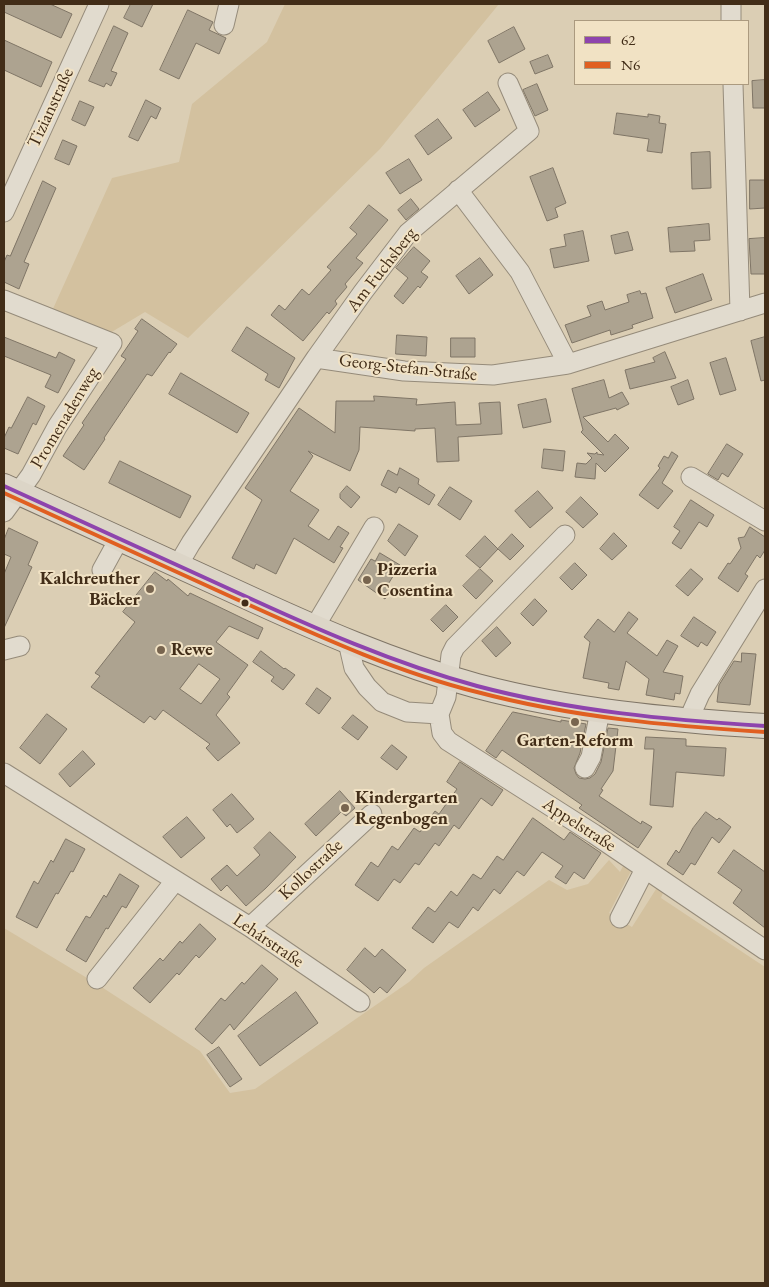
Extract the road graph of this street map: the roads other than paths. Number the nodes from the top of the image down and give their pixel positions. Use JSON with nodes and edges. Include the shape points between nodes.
{"nodes":[{"id":1,"x":99,"y":4,"type":"edge"},
{"id":2,"x":229,"y":4,"type":"edge"},
{"id":3,"x":731,"y":4,"type":"edge"},
{"id":4,"x":731,"y":20,"type":"edge"},
{"id":5,"x":224,"y":25,"type":"dead end"},
{"id":6,"x":508,"y":83,"type":"dead end"},
{"id":7,"x":733,"y":85,"type":"edge"},
{"id":8,"x":458,"y":190,"type":"junction"},
{"id":9,"x":4,"y":212,"type":"edge"},
{"id":10,"x":4,"y":300,"type":"edge"},
{"id":11,"x":765,"y":303,"type":"edge"},
{"id":12,"x":740,"y":311,"type":"junction"},
{"id":13,"x":316,"y":358,"type":"junction"},
{"id":14,"x":568,"y":364,"type":"junction"},
{"id":15,"x":691,"y":477,"type":"dead end"},
{"id":16,"x":10,"y":489,"type":"edge"},
{"id":17,"x":4,"y":512,"type":"edge"},
{"id":18,"x":765,"y":521,"type":"edge"},
{"id":19,"x":374,"y":527,"type":"dead end"},
{"id":20,"x":565,"y":535,"type":"dead end"},
{"id":21,"x":119,"y":539,"type":"junction"},
{"id":22,"x":178,"y":566,"type":"junction"},
{"id":23,"x":102,"y":570,"type":"dead end"},
{"id":24,"x":765,"y":589,"type":"edge"},
{"id":25,"x":314,"y":628,"type":"junction"},
{"id":26,"x":348,"y":642,"type":"junction"},
{"id":27,"x":447,"y":677,"type":"junction"},
{"id":28,"x":600,"y":711,"type":"junction"},
{"id":29,"x":439,"y":714,"type":"junction"},
{"id":30,"x":688,"y":721,"type":"junction"},
{"id":31,"x":765,"y":726,"type":"edge"},
{"id":32,"x":585,"y":768,"type":"dead end"},
{"id":33,"x":4,"y":774,"type":"edge"},
{"id":34,"x":372,"y":814,"type":"dead end"},
{"id":35,"x":645,"y":868,"type":"junction"},
{"id":36,"x":175,"y":881,"type":"junction"},
{"id":37,"x":620,"y":918,"type":"dead end"},
{"id":38,"x":250,"y":927,"type":"junction"},
{"id":39,"x":765,"y":950,"type":"edge"},
{"id":40,"x":96,"y":979,"type":"dead end"},
{"id":41,"x":360,"y":1002,"type":"dead end"}],
"edges":[{"from":1,"to":9,"type":"street","name":"Tizianstraße"},
{"from":2,"to":5,"type":"street"},
{"from":3,"to":4,"type":"street"},
{"from":6,"to":8,"type":"street","name":"Am Fuchsberg","via":[[529,131]]},
{"from":7,"to":12,"type":"street"},
{"from":8,"to":13,"type":"street","name":"Am Fuchsberg","via":[[408,233]]},
{"from":8,"to":14,"type":"street","via":[[520,272]]},
{"from":10,"to":16,"type":"street","name":"Promenadenweg","via":[[112,343],[57,427],[31,475]]},
{"from":11,"to":12,"type":"street","name":"Georg-Stefan-Straße"},
{"from":12,"to":14,"type":"street","name":"Georg-Stefan-Straße"},
{"from":13,"to":14,"type":"street","name":"Georg-Stefan-Straße","via":[[404,371],[493,375]]},
{"from":13,"to":22,"type":"street","name":"Georg-Stefan-Straße"},
{"from":15,"to":18,"type":"street"},
{"from":16,"to":17,"type":"street","name":"Promenadenweg"},
{"from":16,"to":21,"type":"main road"},
{"from":19,"to":25,"type":"street"},
{"from":20,"to":27,"type":"street","via":[[455,647]]},
{"from":21,"to":22,"type":"main road"},
{"from":21,"to":23,"type":"street"},
{"from":22,"to":25,"type":"main road"},
{"from":24,"to":30,"type":"street","via":[[700,694]]},
{"from":25,"to":26,"type":"main road"},
{"from":26,"to":27,"type":"main road"},
{"from":26,"to":29,"type":"street","via":[[354,668],[382,702],[406,712]]},
{"from":27,"to":28,"type":"main road","via":[[534,699]]},
{"from":27,"to":29,"type":"street","via":[[446,697]]},
{"from":28,"to":30,"type":"main road"},
{"from":28,"to":32,"type":"street","via":[[591,757]]},
{"from":29,"to":35,"type":"street","name":"Appelstraße","via":[[442,733],[448,741]]},
{"from":30,"to":31,"type":"main road"},
{"from":33,"to":36,"type":"street","name":"Lehárstraße"},
{"from":34,"to":38,"type":"street","name":"Kollostraße"},
{"from":35,"to":37,"type":"street"},
{"from":35,"to":39,"type":"street","name":"Appelstraße"},
{"from":36,"to":38,"type":"street","name":"Lehárstraße"},
{"from":36,"to":40,"type":"street"},
{"from":38,"to":41,"type":"street","name":"Lehárstraße"}]}
